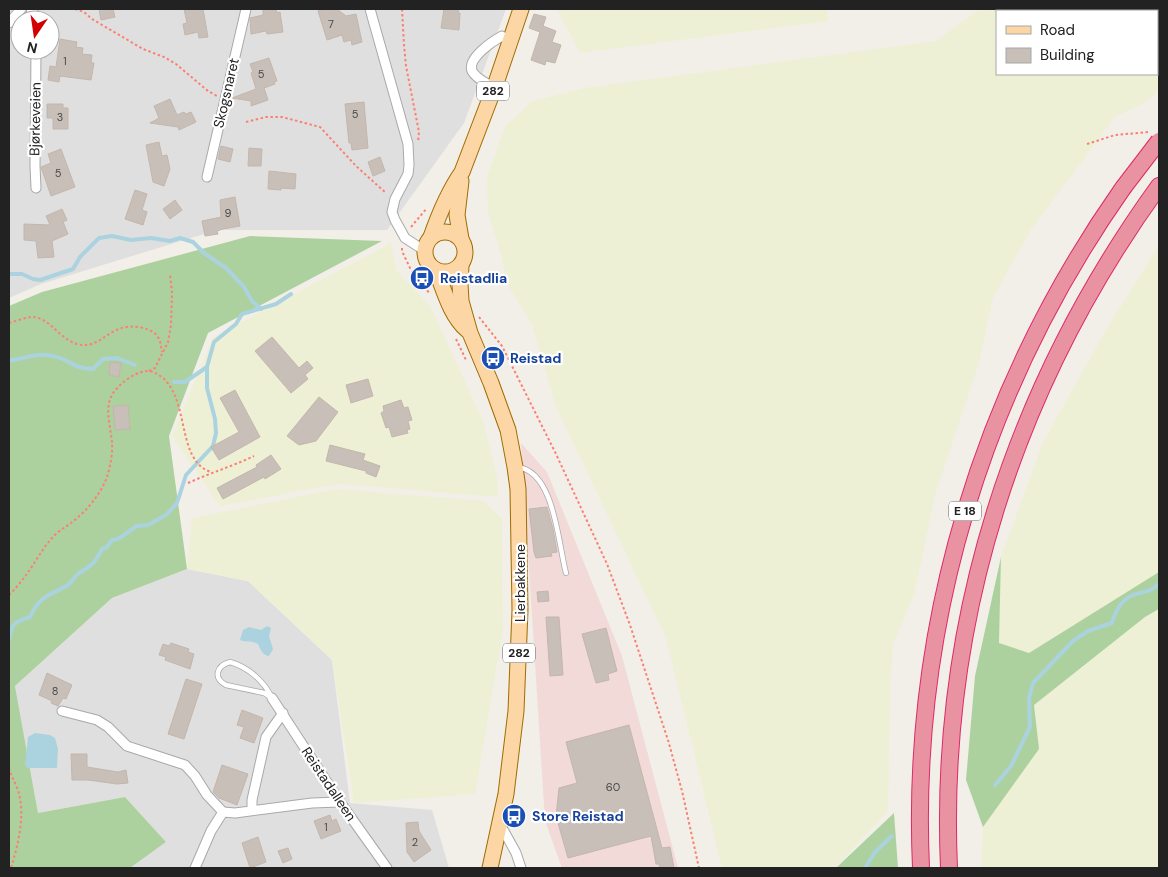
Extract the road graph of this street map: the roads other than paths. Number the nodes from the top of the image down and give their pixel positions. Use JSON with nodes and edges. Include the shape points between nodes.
{"nodes":[{"id":1,"x":21,"y":9,"type":"edge"},
{"id":2,"x":246,"y":9,"type":"edge"},
{"id":3,"x":370,"y":9,"type":"edge"},
{"id":4,"x":521,"y":9,"type":"edge"},
{"id":5,"x":9,"y":23,"type":"edge"},
{"id":6,"x":502,"y":36,"type":"dead end"},
{"id":7,"x":36,"y":60,"type":"edge"},
{"id":8,"x":494,"y":88,"type":"junction"},
{"id":9,"x":1156,"y":140,"type":"edge"},
{"id":10,"x":462,"y":172,"type":"junction"},
{"id":11,"x":206,"y":177,"type":"dead end"},
{"id":12,"x":1159,"y":186,"type":"edge"},
{"id":13,"x":36,"y":188,"type":"dead end"},
{"id":14,"x":461,"y":238,"type":"junction"},
{"id":15,"x":428,"y":244,"type":"junction"},
{"id":16,"x":461,"y":265,"type":"junction"},
{"id":17,"x":436,"y":270,"type":"junction"},
{"id":18,"x":463,"y":336,"type":"junction"},
{"id":19,"x":515,"y":467,"type":"junction"},
{"id":20,"x":566,"y":573,"type":"dead end"},
{"id":21,"x":272,"y":698,"type":"junction"},
{"id":22,"x":62,"y":711,"type":"dead end"},
{"id":23,"x":283,"y":713,"type":"junction"},
{"id":24,"x":340,"y":802,"type":"junction"},
{"id":25,"x":252,"y":810,"type":"junction"},
{"id":26,"x":223,"y":812,"type":"junction"},
{"id":27,"x":500,"y":824,"type":"junction"},
{"id":28,"x":195,"y":868,"type":"edge"},
{"id":29,"x":387,"y":868,"type":"edge"},
{"id":30,"x":490,"y":868,"type":"edge"},
{"id":31,"x":521,"y":868,"type":"edge"},
{"id":32,"x":920,"y":868,"type":"edge"},
{"id":33,"x":949,"y":868,"type":"edge"}],
"edges":[{"from":1,"to":5,"type":"street"},
{"from":2,"to":11,"type":"street","name":"Skogsnaret"},
{"from":3,"to":15,"type":"street","via":[[408,144],[408,174],[392,212],[405,238]]},
{"from":4,"to":8,"type":"main road","number":"282"},
{"from":6,"to":8,"type":"street","via":[[478,54],[472,66],[479,78]]},
{"from":7,"to":13,"type":"street","name":"Bjørkeveien"},
{"from":8,"to":10,"type":"main road","number":"282"},
{"from":9,"to":32,"type":"highway","number":"E 18","bridge":true,"via":[[1076,259],[1029,347],[989,440],[962,522],[944,590],[928,686],[921,766]]},
{"from":10,"to":14,"type":"main road","number":"282","via":[[457,215]]},
{"from":10,"to":15,"type":"main road","number":"282"},
{"from":12,"to":33,"type":"highway","number":"E 18","via":[[1089,293],[1042,385],[989,529],[969,613],[956,693],[949,767]]},
{"from":14,"to":15,"type":"main road","via":[[445,231]]},
{"from":14,"to":16,"type":"main road","number":"282","via":[[466,250]]},
{"from":15,"to":17,"type":"main road","number":"282","via":[[428,263]]},
{"from":16,"to":17,"type":"main road","via":[[450,271]]},
{"from":16,"to":18,"type":"main road","name":"Lierbakkene","number":"282"},
{"from":17,"to":18,"type":"main road","name":"Lierbakkene","number":"282","via":[[452,311],[462,326]]},
{"from":18,"to":19,"type":"main road","name":"Lierbakkene","number":"282","via":[[503,416]]},
{"from":19,"to":20,"type":"lane","via":[[530,471],[548,496]]},
{"from":19,"to":27,"type":"main road","name":"Lierbakkene","number":"282","via":[[520,540],[518,667],[512,752]]},
{"from":21,"to":21,"type":"lane","name":"Reistadalleen","via":[[260,679],[245,669],[230,662],[219,667],[217,678],[226,685],[264,693]]},
{"from":21,"to":23,"type":"street","name":"Reistadalleen"},
{"from":22,"to":26,"type":"street","via":[[97,720],[127,746],[185,765]]},
{"from":23,"to":24,"type":"street","name":"Reistadalleen"},
{"from":23,"to":25,"type":"street","via":[[266,737]]},
{"from":24,"to":25,"type":"street"},
{"from":24,"to":29,"type":"street","name":"Reistadalleen"},
{"from":25,"to":26,"type":"street"},
{"from":26,"to":28,"type":"street"},
{"from":27,"to":30,"type":"main road","name":"Lierbakkene","number":"282"},
{"from":27,"to":31,"type":"street"}]}
